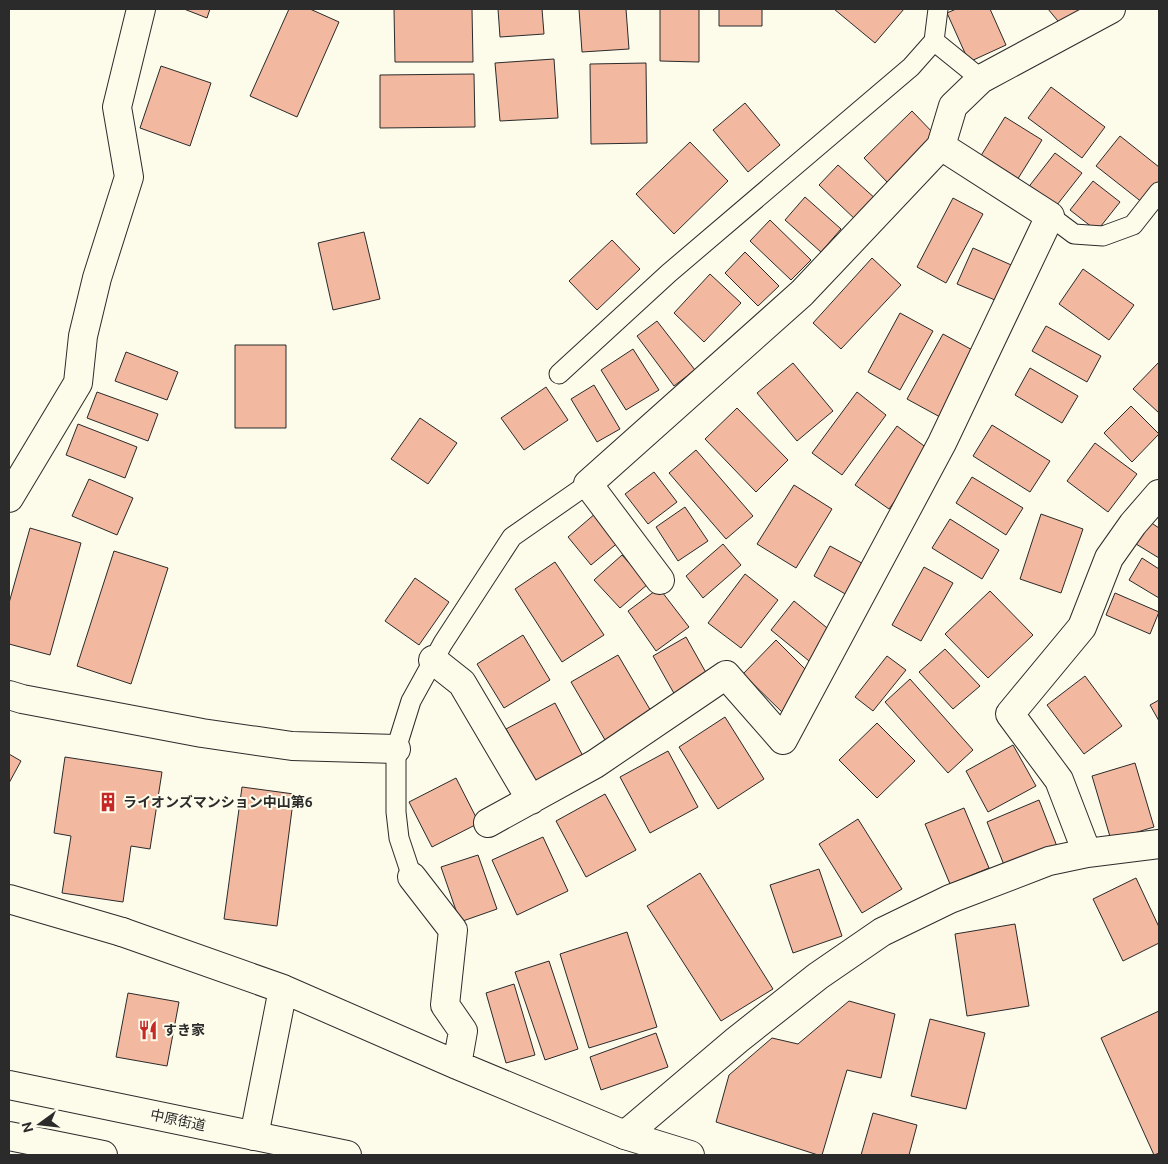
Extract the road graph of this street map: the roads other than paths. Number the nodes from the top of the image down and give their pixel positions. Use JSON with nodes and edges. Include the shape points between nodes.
{"nodes":[{"id":1,"x":141,"y":9,"type":"edge"},
{"id":2,"x":938,"y":9,"type":"edge"},
{"id":3,"x":1112,"y":9,"type":"edge"},
{"id":4,"x":934,"y":41,"type":"junction"},
{"id":5,"x":981,"y":79,"type":"junction"},
{"id":6,"x":941,"y":146,"type":"junction"},
{"id":7,"x":1159,"y":192,"type":"edge"},
{"id":8,"x":1050,"y":216,"type":"junction"},
{"id":9,"x":559,"y":374,"type":"dead end"},
{"id":10,"x":588,"y":484,"type":"junction"},
{"id":11,"x":1159,"y":494,"type":"edge"},
{"id":12,"x":9,"y":498,"type":"edge"},
{"id":13,"x":660,"y":580,"type":"dead end"},
{"id":14,"x":433,"y":660,"type":"junction"},
{"id":15,"x":9,"y":695,"type":"edge"},
{"id":16,"x":396,"y":749,"type":"junction"},
{"id":17,"x":531,"y":800,"type":"junction"},
{"id":18,"x":488,"y":823,"type":"dead end"},
{"id":19,"x":1159,"y":844,"type":"edge"},
{"id":20,"x":1087,"y":853,"type":"junction"},
{"id":21,"x":412,"y":877,"type":"joint"},
{"id":22,"x":9,"y":899,"type":"edge"},
{"id":23,"x":283,"y":990,"type":"junction"},
{"id":24,"x":457,"y":1064,"type":"junction"},
{"id":25,"x":9,"y":1085,"type":"edge"},
{"id":26,"x":625,"y":1135,"type":"junction"},
{"id":27,"x":9,"y":1136,"type":"edge"},
{"id":28,"x":254,"y":1136,"type":"junction"},
{"id":29,"x":103,"y":1155,"type":"edge"},
{"id":30,"x":347,"y":1155,"type":"edge"},
{"id":31,"x":690,"y":1155,"type":"edge"}],
"edges":[{"from":1,"to":12,"type":"street","via":[[117,107],[128,176],[83,336],[78,383]]},
{"from":2,"to":4,"type":"lane"},
{"from":3,"to":5,"type":"street"},
{"from":4,"to":5,"type":"lane"},
{"from":4,"to":9,"type":"lane","via":[[911,67],[669,273]]},
{"from":5,"to":6,"type":"street","via":[[953,106]]},
{"from":6,"to":8,"type":"street"},
{"from":6,"to":10,"type":"street","via":[[802,293]]},
{"from":7,"to":8,"type":"lane","via":[[1132,225],[1103,236],[1074,234]]},
{"from":8,"to":17,"type":"street","via":[[942,443],[783,740],[726,675],[596,764]]},
{"from":10,"to":13,"type":"street"},
{"from":10,"to":14,"type":"lane","via":[[512,537]]},
{"from":11,"to":20,"type":"street","via":[[1109,558],[1082,627],[1010,714],[1059,780]]},
{"from":14,"to":16,"type":"lane","via":[[411,701]]},
{"from":14,"to":17,"type":"street","via":[[462,683]]},
{"from":15,"to":16,"type":"street","via":[[192,731],[292,746]]},
{"from":16,"to":21,"type":"lane","via":[[399,838]]},
{"from":17,"to":18,"type":"street"},
{"from":19,"to":20,"type":"street"},
{"from":20,"to":26,"type":"street","via":[[1050,861],[959,895],[882,932],[818,976],[744,1034]]},
{"from":21,"to":24,"type":"street","via":[[453,930],[444,1005],[463,1031]]},
{"from":22,"to":23,"type":"street","via":[[122,932]]},
{"from":23,"to":24,"type":"street"},
{"from":23,"to":28,"type":"street"},
{"from":24,"to":26,"type":"street"},
{"from":25,"to":28,"type":"street","name":"中原街道"},
{"from":26,"to":31,"type":"street"},
{"from":27,"to":29,"type":"street"},
{"from":28,"to":30,"type":"street","name":"中原街道"}]}
